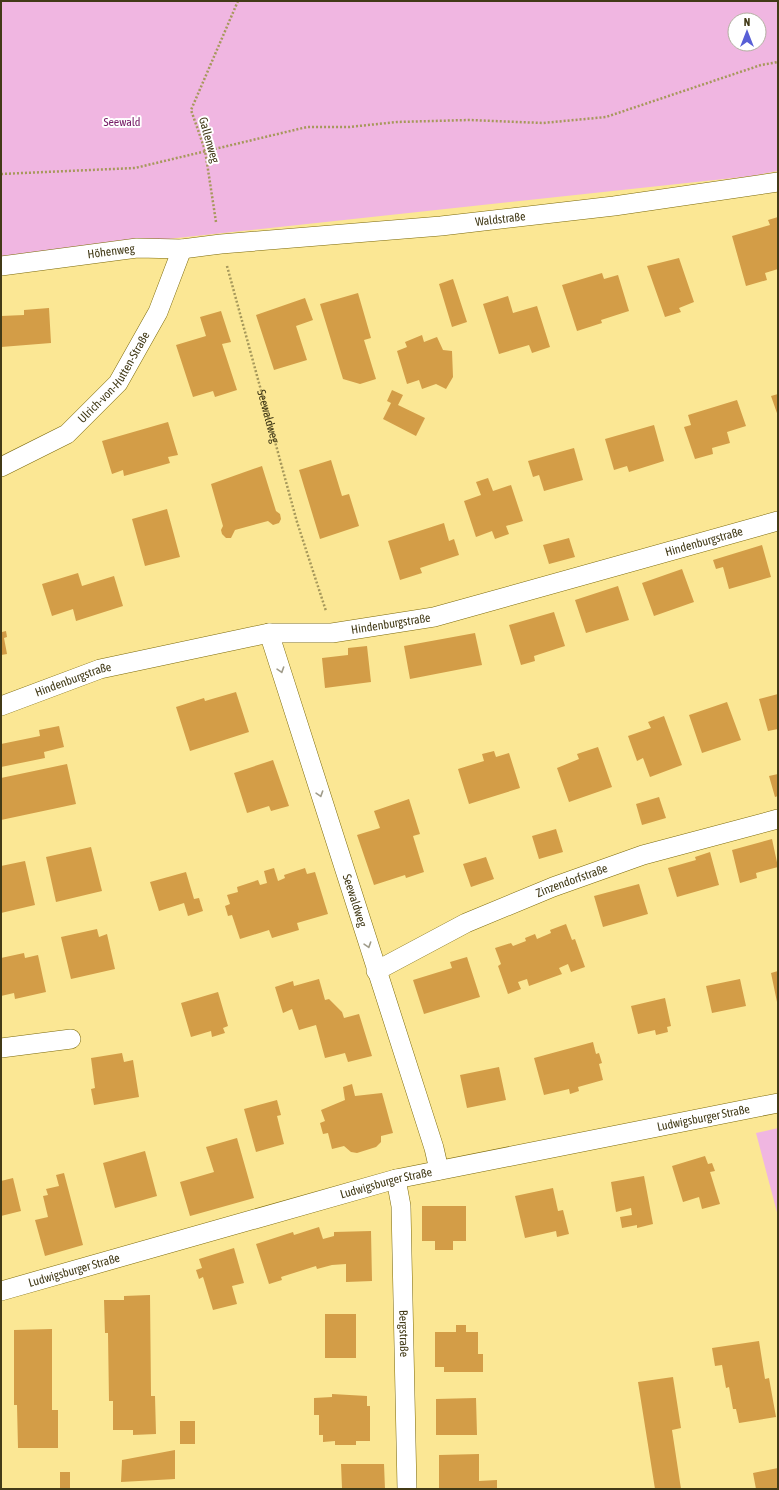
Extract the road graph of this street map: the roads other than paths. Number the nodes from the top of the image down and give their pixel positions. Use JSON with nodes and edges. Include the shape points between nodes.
{"nodes":[{"id":1,"x":778,"y":182,"type":"edge"},
{"id":2,"x":221,"y":244,"type":"joint"},
{"id":3,"x":182,"y":249,"type":"junction"},
{"id":4,"x":1,"y":266,"type":"edge"},
{"id":5,"x":1,"y":466,"type":"edge"},
{"id":6,"x":778,"y":521,"type":"edge"},
{"id":7,"x":269,"y":633,"type":"junction"},
{"id":8,"x":1,"y":706,"type":"edge"},
{"id":9,"x":778,"y":819,"type":"edge"},
{"id":10,"x":376,"y":971,"type":"junction"},
{"id":11,"x":71,"y":1039,"type":"dead end"},
{"id":12,"x":1,"y":1048,"type":"edge"},
{"id":13,"x":778,"y":1102,"type":"edge"},
{"id":14,"x":439,"y":1170,"type":"junction"},
{"id":15,"x":396,"y":1179,"type":"junction"},
{"id":16,"x":1,"y":1291,"type":"edge"},
{"id":17,"x":407,"y":1489,"type":"edge"}],
"edges":[{"from":1,"to":2,"type":"street","name":"Waldstraße","via":[[614,206],[441,226]]},
{"from":2,"to":3,"type":"street","name":"Höhenweg"},
{"from":3,"to":4,"type":"street","name":"Höhenweg","via":[[137,248]]},
{"from":3,"to":5,"type":"street","name":"Ulrich-von-Hutten-Straße","via":[[158,312],[118,383],[67,434]]},
{"from":6,"to":7,"type":"street","name":"Hindenburgstraße","via":[[434,616],[332,632]]},
{"from":7,"to":8,"type":"street","name":"Hindenburgstraße","via":[[100,670]]},
{"from":7,"to":10,"type":"street","name":"Seewaldweg","one_way":true},
{"from":9,"to":10,"type":"street","name":"Zinzendorfstraße","via":[[643,855],[553,887],[466,923]]},
{"from":10,"to":14,"type":"street","name":"Seewaldweg"},
{"from":11,"to":12,"type":"street"},
{"from":13,"to":14,"type":"street","name":"Ludwigsburger Straße"},
{"from":14,"to":15,"type":"street","name":"Ludwigsburger Straße"},
{"from":15,"to":16,"type":"street","name":"Ludwigsburger Straße"},
{"from":15,"to":17,"type":"street","name":"Bergstraße","via":[[401,1206]]}]}
